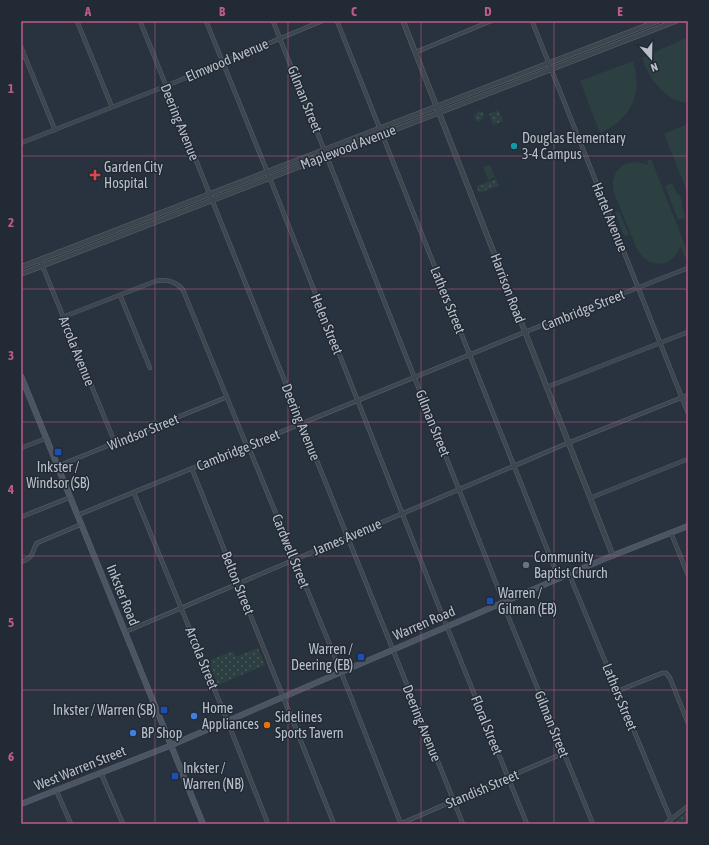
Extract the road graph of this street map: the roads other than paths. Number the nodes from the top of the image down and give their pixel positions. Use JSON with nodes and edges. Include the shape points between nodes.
{"nodes":[{"id":1,"x":77,"y":21,"type":"edge"},
{"id":2,"x":140,"y":21,"type":"edge"},
{"id":3,"x":206,"y":21,"type":"edge"},
{"id":4,"x":273,"y":21,"type":"edge"},
{"id":5,"x":322,"y":21,"type":"edge"},
{"id":6,"x":337,"y":21,"type":"edge"},
{"id":7,"x":403,"y":21,"type":"edge"},
{"id":8,"x":491,"y":21,"type":"edge"},
{"id":9,"x":532,"y":21,"type":"edge"},
{"id":10,"x":676,"y":21,"type":"edge"},
{"id":11,"x":661,"y":23,"type":"edge"},
{"id":12,"x":620,"y":36,"type":"junction"},
{"id":13,"x":280,"y":38,"type":"junction"},
{"id":14,"x":623,"y":42,"type":"junction"},
{"id":15,"x":21,"y":47,"type":"edge"},
{"id":16,"x":585,"y":50,"type":"junction"},
{"id":17,"x":416,"y":52,"type":"junction"},
{"id":18,"x":588,"y":55,"type":"junction"},
{"id":19,"x":223,"y":62,"type":"junction"},
{"id":20,"x":549,"y":63,"type":"junction"},
{"id":21,"x":552,"y":69,"type":"junction"},
{"id":22,"x":166,"y":86,"type":"junction"},
{"id":23,"x":112,"y":107,"type":"junction"},
{"id":24,"x":438,"y":110,"type":"junction"},
{"id":25,"x":380,"y":129,"type":"junction"},
{"id":26,"x":54,"y":130,"type":"junction"},
{"id":27,"x":382,"y":134,"type":"junction"},
{"id":28,"x":21,"y":143,"type":"edge"},
{"id":29,"x":325,"y":150,"type":"junction"},
{"id":30,"x":327,"y":156,"type":"junction"},
{"id":31,"x":267,"y":172,"type":"junction"},
{"id":32,"x":269,"y":178,"type":"junction"},
{"id":33,"x":209,"y":194,"type":"junction"},
{"id":34,"x":212,"y":200,"type":"junction"},
{"id":35,"x":157,"y":218,"type":"junction"},
{"id":36,"x":99,"y":240,"type":"junction"},
{"id":37,"x":40,"y":260,"type":"junction"},
{"id":38,"x":43,"y":265,"type":"junction"},
{"id":39,"x":21,"y":267,"type":"edge"},
{"id":40,"x":688,"y":268,"type":"edge"},
{"id":41,"x":21,"y":274,"type":"edge"},
{"id":42,"x":638,"y":288,"type":"junction"},
{"id":43,"x":120,"y":295,"type":"junction"},
{"id":44,"x":63,"y":317,"type":"junction"},
{"id":45,"x":525,"y":332,"type":"junction"},
{"id":46,"x":688,"y":332,"type":"edge"},
{"id":47,"x":660,"y":343,"type":"junction"},
{"id":48,"x":470,"y":355,"type":"junction"},
{"id":49,"x":150,"y":368,"type":"dead end"},
{"id":50,"x":21,"y":376,"type":"edge"},
{"id":51,"x":415,"y":378,"type":"junction"},
{"id":52,"x":547,"y":388,"type":"junction"},
{"id":53,"x":688,"y":395,"type":"edge"},
{"id":54,"x":227,"y":397,"type":"junction"},
{"id":55,"x":682,"y":398,"type":"junction"},
{"id":56,"x":358,"y":401,"type":"junction"},
{"id":57,"x":688,"y":413,"type":"edge"},
{"id":58,"x":302,"y":424,"type":"junction"},
{"id":59,"x":47,"y":438,"type":"junction"},
{"id":60,"x":115,"y":443,"type":"junction"},
{"id":61,"x":569,"y":443,"type":"junction"},
{"id":62,"x":248,"y":446,"type":"junction"},
{"id":63,"x":21,"y":448,"type":"edge"},
{"id":64,"x":688,"y":459,"type":"edge"},
{"id":65,"x":58,"y":466,"type":"junction"},
{"id":66,"x":514,"y":466,"type":"junction"},
{"id":67,"x":192,"y":469,"type":"junction"},
{"id":68,"x":459,"y":490,"type":"junction"},
{"id":69,"x":134,"y":493,"type":"junction"},
{"id":70,"x":71,"y":498,"type":"junction"},
{"id":71,"x":590,"y":498,"type":"junction"},
{"id":72,"x":402,"y":514,"type":"junction"},
{"id":73,"x":78,"y":515,"type":"junction"},
{"id":74,"x":21,"y":517,"type":"edge"},
{"id":75,"x":82,"y":524,"type":"junction"},
{"id":76,"x":688,"y":526,"type":"edge"},
{"id":77,"x":671,"y":533,"type":"junction"},
{"id":78,"x":347,"y":537,"type":"junction"},
{"id":79,"x":613,"y":556,"type":"junction"},
{"id":80,"x":294,"y":560,"type":"junction"},
{"id":81,"x":21,"y":562,"type":"edge"},
{"id":82,"x":569,"y":574,"type":"junction"},
{"id":83,"x":688,"y":575,"type":"edge"},
{"id":84,"x":559,"y":579,"type":"junction"},
{"id":85,"x":238,"y":584,"type":"junction"},
{"id":86,"x":504,"y":602,"type":"junction"},
{"id":87,"x":181,"y":608,"type":"junction"},
{"id":88,"x":447,"y":627,"type":"junction"},
{"id":89,"x":125,"y":632,"type":"junction"},
{"id":90,"x":392,"y":650,"type":"junction"},
{"id":91,"x":341,"y":672,"type":"junction"},
{"id":92,"x":618,"y":691,"type":"junction"},
{"id":93,"x":283,"y":697,"type":"junction"},
{"id":94,"x":227,"y":720,"type":"junction"},
{"id":95,"x":688,"y":723,"type":"edge"},
{"id":96,"x":171,"y":744,"type":"junction"},
{"id":97,"x":564,"y":753,"type":"junction"},
{"id":98,"x":101,"y":773,"type":"junction"},
{"id":99,"x":508,"y":777,"type":"junction"},
{"id":100,"x":56,"y":790,"type":"junction"},
{"id":101,"x":454,"y":801,"type":"junction"},
{"id":102,"x":21,"y":804,"type":"edge"},
{"id":103,"x":688,"y":806,"type":"edge"},
{"id":104,"x":671,"y":820,"type":"junction"},
{"id":105,"x":71,"y":824,"type":"edge"},
{"id":106,"x":123,"y":824,"type":"edge"},
{"id":107,"x":203,"y":824,"type":"edge"},
{"id":108,"x":268,"y":824,"type":"edge"},
{"id":109,"x":334,"y":824,"type":"edge"},
{"id":110,"x":400,"y":824,"type":"edge"},
{"id":111,"x":463,"y":824,"type":"edge"},
{"id":112,"x":527,"y":824,"type":"edge"},
{"id":113,"x":593,"y":824,"type":"edge"},
{"id":114,"x":665,"y":824,"type":"edge"}],
"edges":[{"from":1,"to":23,"type":"street"},
{"from":2,"to":22,"type":"street","name":"Deering Avenue"},
{"from":3,"to":19,"type":"street","name":"Helen Street"},
{"from":4,"to":13,"type":"street","name":"Gilman Street"},
{"from":5,"to":13,"type":"street","name":"Elmwood Avenue"},
{"from":6,"to":25,"type":"street","name":"Lathers Street"},
{"from":7,"to":17,"type":"street","name":"Harrison Road"},
{"from":8,"to":17,"type":"street"},
{"from":9,"to":20,"type":"street","name":"Hartel Avenue"},
{"from":10,"to":11,"type":"street","name":"Maplewood Avenue"},
{"from":11,"to":12,"type":"street","name":"Maplewood Avenue"},
{"from":11,"to":14,"type":"street","name":"Maplewood Avenue"},
{"from":12,"to":14,"type":"street"},
{"from":12,"to":16,"type":"street","name":"Maplewood Avenue"},
{"from":13,"to":19,"type":"street","name":"Elmwood Avenue"},
{"from":13,"to":29,"type":"street","name":"Gilman Street"},
{"from":14,"to":18,"type":"street","name":"Maplewood Avenue"},
{"from":15,"to":26,"type":"street"},
{"from":16,"to":18,"type":"street"},
{"from":16,"to":20,"type":"street","name":"Maplewood Avenue"},
{"from":17,"to":24,"type":"street","name":"Harrison Road"},
{"from":18,"to":21,"type":"street","name":"Maplewood Avenue"},
{"from":19,"to":22,"type":"street","name":"Elmwood Avenue"},
{"from":19,"to":31,"type":"street","name":"Helen Street"},
{"from":20,"to":21,"type":"street","name":"Hartel Avenue"},
{"from":20,"to":24,"type":"street","name":"Maplewood Avenue"},
{"from":21,"to":24,"type":"street","name":"Maplewood Avenue"},
{"from":21,"to":42,"type":"street","name":"Hartel Avenue"},
{"from":22,"to":23,"type":"street","name":"Elmwood Avenue"},
{"from":22,"to":33,"type":"street","name":"Deering Avenue"},
{"from":23,"to":26,"type":"street","name":"Elmwood Avenue"},
{"from":24,"to":25,"type":"street","name":"Maplewood Avenue"},
{"from":24,"to":27,"type":"street","name":"Maplewood Avenue"},
{"from":24,"to":45,"type":"street","name":"Harrison Road"},
{"from":25,"to":27,"type":"street","name":"Lathers Street"},
{"from":25,"to":29,"type":"street","name":"Maplewood Avenue"},
{"from":26,"to":28,"type":"street","name":"Elmwood Avenue"},
{"from":27,"to":30,"type":"street","name":"Maplewood Avenue"},
{"from":27,"to":48,"type":"street","name":"Lathers Street"},
{"from":29,"to":30,"type":"street","name":"Gilman Street"},
{"from":29,"to":31,"type":"street","name":"Maplewood Avenue"},
{"from":30,"to":32,"type":"street","name":"Maplewood Avenue"},
{"from":30,"to":51,"type":"street","name":"Gilman Street"},
{"from":31,"to":32,"type":"street","name":"Helen Street"},
{"from":31,"to":33,"type":"street","name":"Maplewood Avenue"},
{"from":32,"to":34,"type":"street","name":"Maplewood Avenue"},
{"from":32,"to":56,"type":"street","name":"Helen Street"},
{"from":33,"to":34,"type":"street","name":"Deering Avenue"},
{"from":33,"to":35,"type":"street","name":"Maplewood Avenue"},
{"from":34,"to":35,"type":"street","name":"Maplewood Avenue"},
{"from":34,"to":58,"type":"street","name":"Deering Avenue"},
{"from":35,"to":36,"type":"street","name":"Maplewood Avenue"},
{"from":36,"to":37,"type":"street","name":"Maplewood Avenue"},
{"from":36,"to":38,"type":"street","name":"Maplewood Avenue"},
{"from":37,"to":38,"type":"street","name":"Arcola Avenue"},
{"from":37,"to":39,"type":"street","name":"Maplewood Avenue"},
{"from":38,"to":41,"type":"street","name":"Maplewood Avenue"},
{"from":38,"to":44,"type":"street","name":"Arcola Avenue"},
{"from":40,"to":42,"type":"street","name":"Cambridge Street"},
{"from":42,"to":45,"type":"street","name":"Cambridge Street"},
{"from":42,"to":47,"type":"street","name":"Hartel Avenue"},
{"from":43,"to":44,"type":"street"},
{"from":43,"to":49,"type":"street"},
{"from":43,"to":54,"type":"street","name":"Cardwell Street","via":[[156,281],[174,282],[181,288]]},
{"from":44,"to":60,"type":"street","name":"Arcola Avenue"},
{"from":45,"to":48,"type":"street","name":"Cambridge Street"},
{"from":45,"to":52,"type":"street","name":"Harrison Road"},
{"from":46,"to":47,"type":"street"},
{"from":47,"to":52,"type":"street"},
{"from":47,"to":55,"type":"street","name":"Hartel Avenue"},
{"from":48,"to":51,"type":"street","name":"Cambridge Street"},
{"from":48,"to":66,"type":"street","name":"Lathers Street"},
{"from":50,"to":59,"type":"main road","name":"Inkster Road"},
{"from":51,"to":56,"type":"street","name":"Cambridge Street"},
{"from":51,"to":68,"type":"street","name":"Gilman Street"},
{"from":52,"to":61,"type":"street","name":"Harrison Road"},
{"from":53,"to":55,"type":"street","name":"James Avenue"},
{"from":54,"to":60,"type":"street","name":"Windsor Street"},
{"from":54,"to":62,"type":"street","name":"Cardwell Street"},
{"from":55,"to":57,"type":"street","name":"Hartel Avenue"},
{"from":55,"to":61,"type":"street","name":"James Avenue"},
{"from":56,"to":58,"type":"street","name":"Cambridge Street"},
{"from":56,"to":72,"type":"street","name":"Helen Street"},
{"from":58,"to":62,"type":"street","name":"Cambridge Street"},
{"from":58,"to":78,"type":"street","name":"Deering Avenue"},
{"from":59,"to":63,"type":"street"},
{"from":59,"to":65,"type":"main road","name":"Inkster Road"},
{"from":60,"to":65,"type":"street","name":"Windsor Street"},
{"from":61,"to":66,"type":"street","name":"James Avenue"},
{"from":61,"to":71,"type":"street","name":"Harrison Road"},
{"from":62,"to":67,"type":"street","name":"Cambridge Street"},
{"from":62,"to":80,"type":"street","name":"Cardwell Street"},
{"from":64,"to":71,"type":"street"},
{"from":65,"to":70,"type":"main road","name":"Inkster Road"},
{"from":66,"to":68,"type":"street","name":"James Avenue"},
{"from":66,"to":84,"type":"street","name":"Lathers Street"},
{"from":67,"to":69,"type":"street","name":"Cambridge Street"},
{"from":67,"to":85,"type":"street","name":"Belton Street"},
{"from":68,"to":72,"type":"street","name":"James Avenue"},
{"from":68,"to":86,"type":"street","name":"Gilman Street"},
{"from":69,"to":73,"type":"street","name":"Cambridge Street"},
{"from":69,"to":87,"type":"street","name":"Arcola Street"},
{"from":70,"to":73,"type":"main road","name":"Inkster Road"},
{"from":70,"to":74,"type":"street"},
{"from":71,"to":79,"type":"street","name":"Harrison Road"},
{"from":72,"to":78,"type":"street","name":"James Avenue"},
{"from":72,"to":88,"type":"street","name":"Helen Street"},
{"from":73,"to":75,"type":"main road","name":"Inkster Road"},
{"from":75,"to":81,"type":"street","via":[[37,543],[31,557]]},
{"from":75,"to":89,"type":"main road","name":"Inkster Road"},
{"from":76,"to":77,"type":"main road","name":"Warren Road"},
{"from":77,"to":79,"type":"main road","name":"Warren Road"},
{"from":77,"to":83,"type":"street"},
{"from":78,"to":80,"type":"street","name":"James Avenue"},
{"from":78,"to":90,"type":"street","name":"Deering Avenue"},
{"from":79,"to":82,"type":"main road","name":"Warren Road"},
{"from":80,"to":85,"type":"street","name":"James Avenue"},
{"from":80,"to":91,"type":"street","name":"Cardwell Street"},
{"from":82,"to":84,"type":"main road","name":"Warren Road"},
{"from":82,"to":92,"type":"street","name":"Lathers Street"},
{"from":84,"to":86,"type":"main road","name":"Warren Road"},
{"from":85,"to":87,"type":"street","name":"James Avenue"},
{"from":85,"to":93,"type":"street","name":"Belton Street"},
{"from":86,"to":88,"type":"main road","name":"Warren Road"},
{"from":86,"to":97,"type":"street","name":"Gilman Street"},
{"from":87,"to":89,"type":"street","name":"James Avenue"},
{"from":87,"to":94,"type":"street","name":"Arcola Street"},
{"from":88,"to":90,"type":"main road","name":"Warren Road"},
{"from":88,"to":99,"type":"street","name":"Floral Street"},
{"from":89,"to":96,"type":"main road","name":"Inkster Road"},
{"from":90,"to":91,"type":"main road","name":"Warren Road"},
{"from":90,"to":101,"type":"street","name":"Deering Avenue"},
{"from":91,"to":93,"type":"main road","name":"Warren Road"},
{"from":91,"to":110,"type":"street","name":"Cardwell Street"},
{"from":92,"to":95,"type":"street","via":[[666,673]]},
{"from":92,"to":104,"type":"street","name":"Lathers Street"},
{"from":93,"to":94,"type":"main road","name":"Warren Road"},
{"from":93,"to":109,"type":"street","name":"Belton Street"},
{"from":94,"to":96,"type":"main road","name":"Warren Road"},
{"from":94,"to":108,"type":"street","name":"Arcola Street"},
{"from":96,"to":98,"type":"main road","name":"West Warren Street"},
{"from":96,"to":107,"type":"main road","name":"Inkster Road"},
{"from":97,"to":99,"type":"street","name":"Standish Street"},
{"from":97,"to":113,"type":"street","name":"Gilman Street"},
{"from":98,"to":100,"type":"main road","name":"West Warren Street"},
{"from":98,"to":106,"type":"street"},
{"from":99,"to":101,"type":"street","name":"Standish Street"},
{"from":99,"to":112,"type":"street","name":"Floral Street"},
{"from":100,"to":102,"type":"main road","name":"West Warren Street"},
{"from":100,"to":105,"type":"street"},
{"from":101,"to":110,"type":"street","name":"Standish Street"},
{"from":101,"to":111,"type":"street","name":"Deering Avenue"},
{"from":103,"to":104,"type":"street"},
{"from":104,"to":114,"type":"street"}]}
